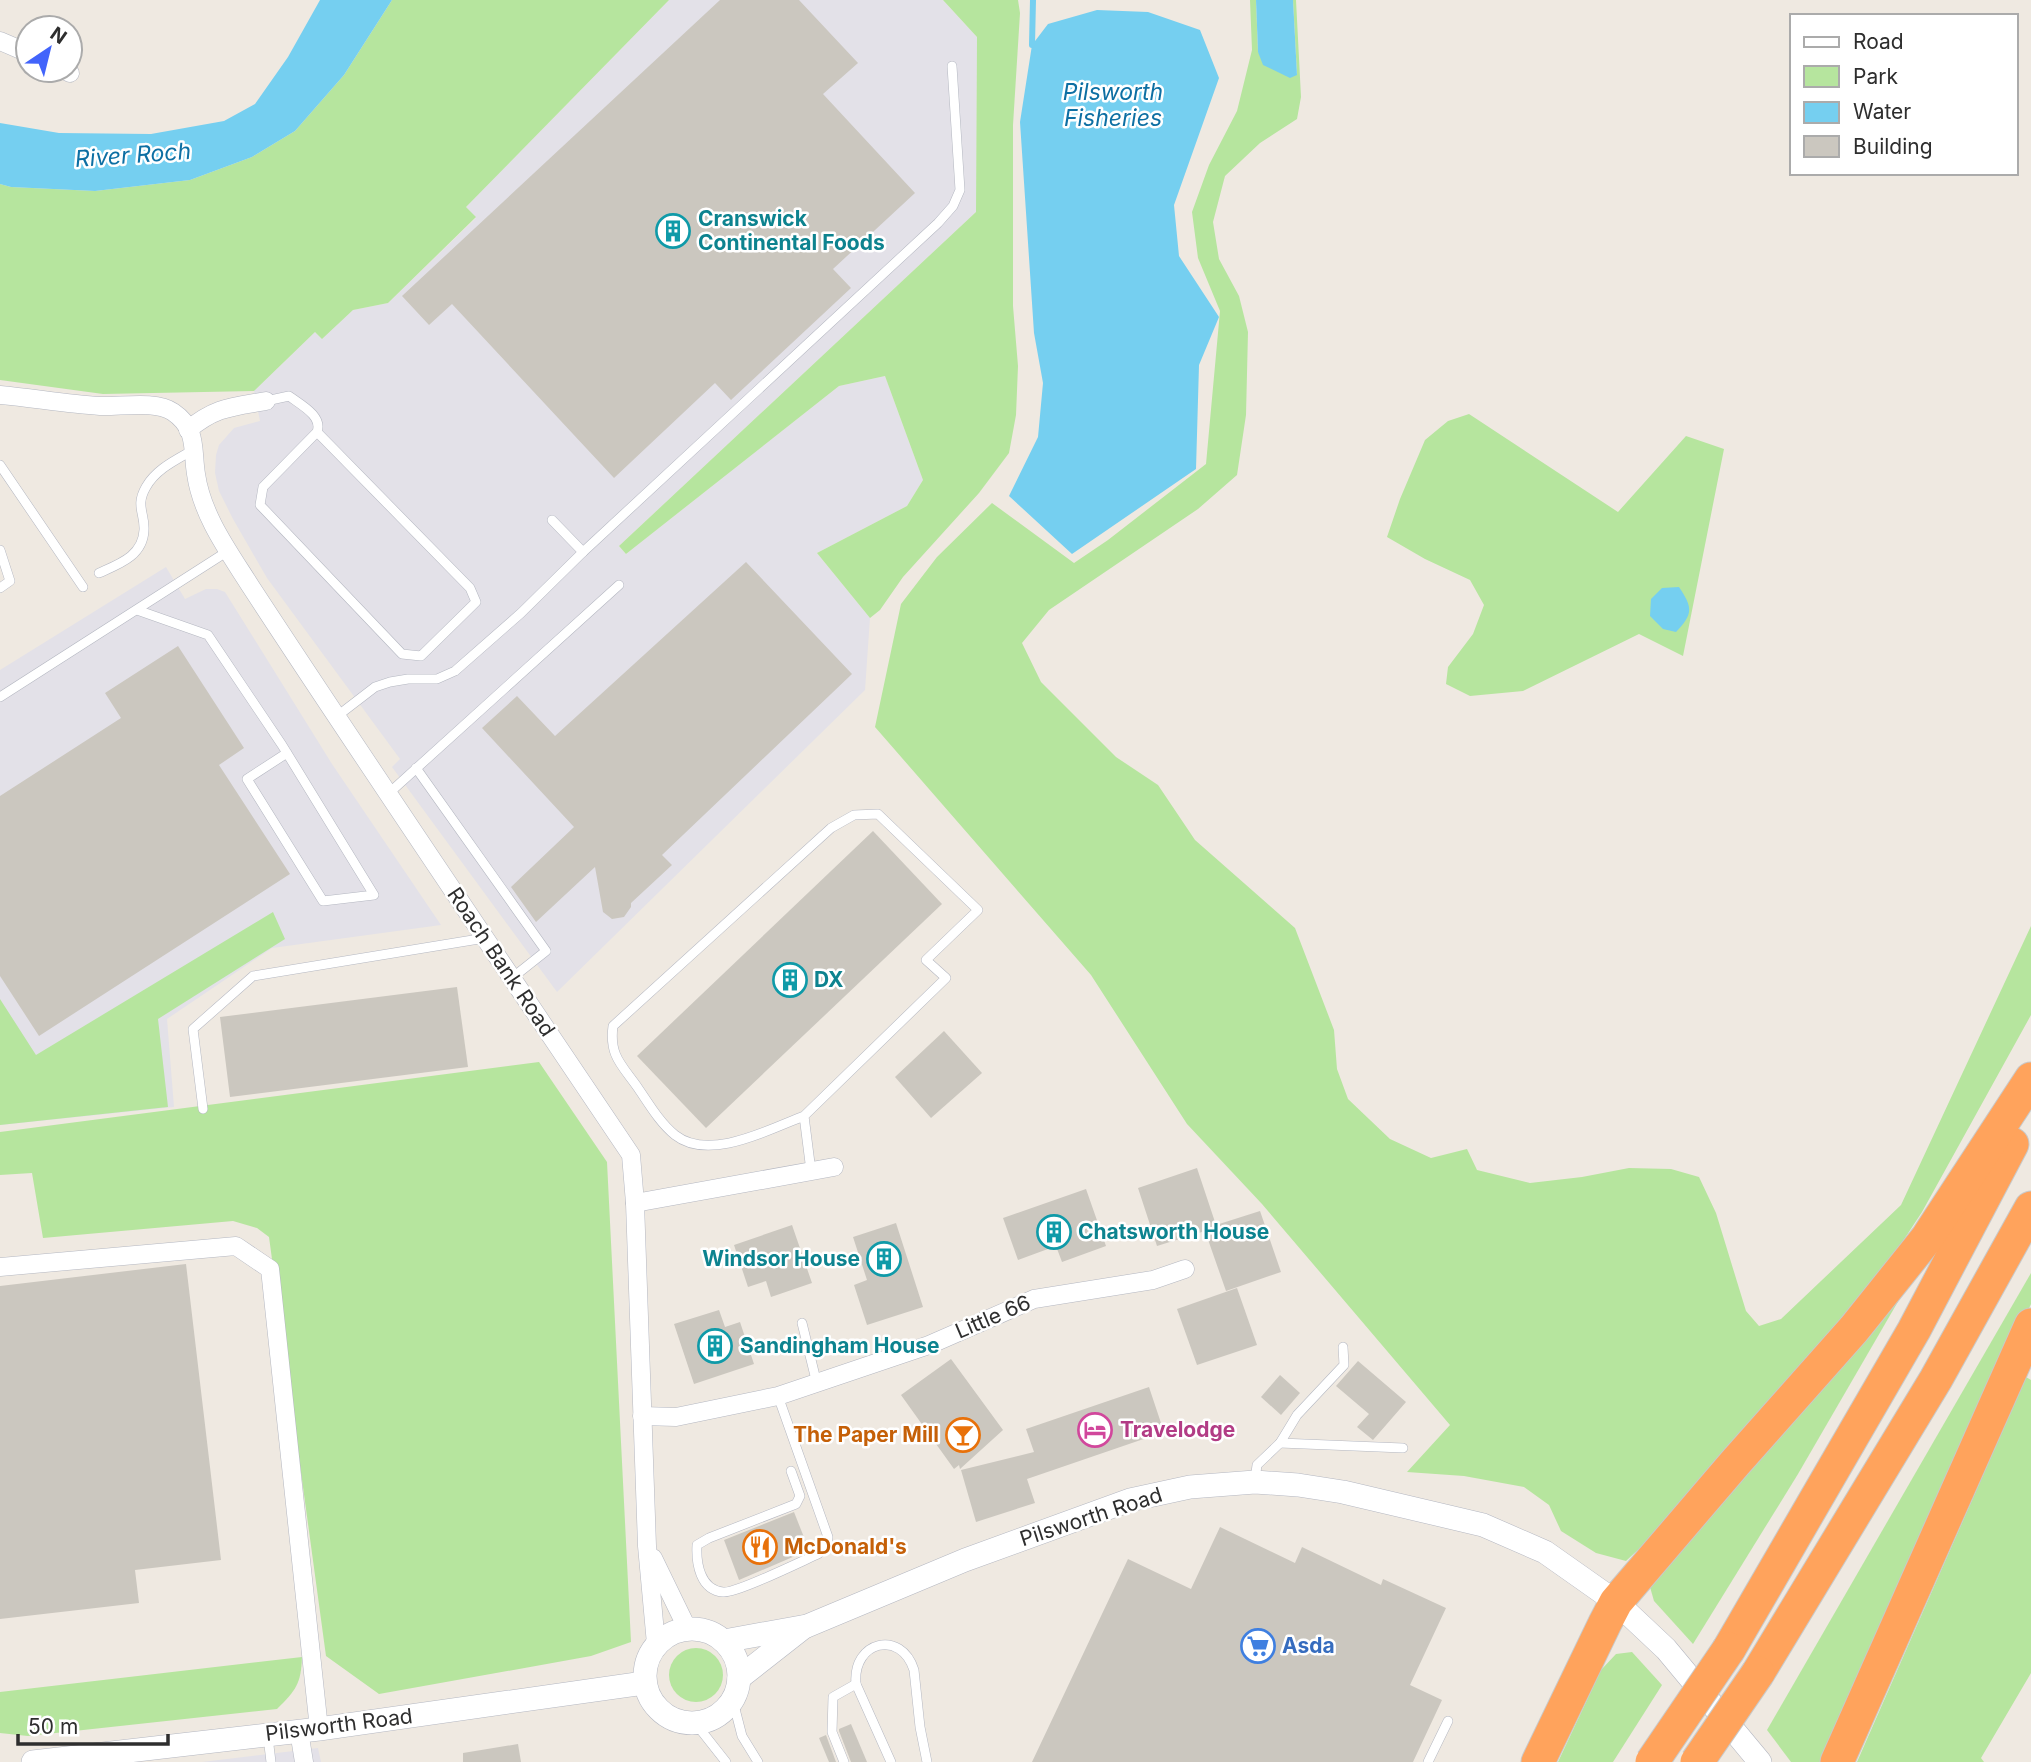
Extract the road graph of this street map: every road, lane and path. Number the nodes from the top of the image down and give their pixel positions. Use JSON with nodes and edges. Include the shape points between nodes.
{"nodes":[{"id":1,"x":952,"y":66,"type":"dead end"},
{"id":2,"x":0,"y":394,"type":"edge"},
{"id":3,"x":266,"y":401,"type":"joint"},
{"id":4,"x":188,"y":430,"type":"junction"},
{"id":5,"x":317,"y":432,"type":"junction"},
{"id":6,"x":195,"y":449,"type":"junction"},
{"id":7,"x":0,"y":465,"type":"edge"},
{"id":8,"x":552,"y":520,"type":"dead end"},
{"id":9,"x":0,"y":550,"type":"edge"},
{"id":10,"x":228,"y":551,"type":"junction"},
{"id":11,"x":583,"y":552,"type":"junction"},
{"id":12,"x":99,"y":573,"type":"dead end"},
{"id":13,"x":620,"y":585,"type":"dead end"},
{"id":14,"x":83,"y":587,"type":"dead end"},
{"id":15,"x":0,"y":588,"type":"edge"},
{"id":16,"x":137,"y":610,"type":"junction"},
{"id":17,"x":0,"y":697,"type":"edge"},
{"id":18,"x":336,"y":716,"type":"junction"},
{"id":19,"x":287,"y":753,"type":"junction"},
{"id":20,"x":416,"y":768,"type":"junction"},
{"id":21,"x":388,"y":794,"type":"junction"},
{"id":22,"x":485,"y":938,"type":"junction"},
{"id":23,"x":512,"y":978,"type":"junction"},
{"id":24,"x":2031,"y":1079,"type":"edge"},
{"id":25,"x":2031,"y":1107,"type":"edge"},
{"id":26,"x":203,"y":1108,"type":"dead end"},
{"id":27,"x":804,"y":1116,"type":"junction"},
{"id":28,"x":834,"y":1167,"type":"dead end"},
{"id":29,"x":811,"y":1171,"type":"junction"},
{"id":30,"x":635,"y":1203,"type":"junction"},
{"id":31,"x":2031,"y":1208,"type":"edge"},
{"id":32,"x":0,"y":1267,"type":"edge"},
{"id":33,"x":1185,"y":1269,"type":"dead end"},
{"id":34,"x":802,"y":1323,"type":"dead end"},
{"id":35,"x":2031,"y":1325,"type":"edge"},
{"id":36,"x":1343,"y":1347,"type":"dead end"},
{"id":37,"x":817,"y":1384,"type":"junction"},
{"id":38,"x":778,"y":1396,"type":"junction"},
{"id":39,"x":642,"y":1416,"type":"junction"},
{"id":40,"x":1280,"y":1443,"type":"junction"},
{"id":41,"x":1404,"y":1448,"type":"dead end"},
{"id":42,"x":791,"y":1471,"type":"dead end"},
{"id":43,"x":1255,"y":1482,"type":"junction"},
{"id":44,"x":647,"y":1546,"type":"junction"},
{"id":45,"x":1616,"y":1602,"type":"junction"},
{"id":46,"x":807,"y":1626,"type":"junction"},
{"id":47,"x":687,"y":1628,"type":"junction"},
{"id":48,"x":724,"y":1640,"type":"junction"},
{"id":49,"x":656,"y":1644,"type":"junction"},
{"id":50,"x":739,"y":1678,"type":"junction"},
{"id":51,"x":644,"y":1683,"type":"junction"},
{"id":52,"x":856,"y":1684,"type":"junction"},
{"id":53,"x":733,"y":1701,"type":"junction"},
{"id":54,"x":1448,"y":1721,"type":"dead end"},
{"id":55,"x":696,"y":1724,"type":"junction"},
{"id":56,"x":309,"y":1730,"type":"junction"},
{"id":57,"x":268,"y":1735,"type":"junction"},
{"id":58,"x":33,"y":1762,"type":"edge"},
{"id":59,"x":271,"y":1762,"type":"edge"},
{"id":60,"x":304,"y":1762,"type":"edge"},
{"id":61,"x":726,"y":1762,"type":"edge"},
{"id":62,"x":758,"y":1762,"type":"edge"},
{"id":63,"x":844,"y":1762,"type":"edge"},
{"id":64,"x":891,"y":1762,"type":"edge"},
{"id":65,"x":928,"y":1762,"type":"edge"},
{"id":66,"x":1429,"y":1762,"type":"edge"},
{"id":67,"x":1538,"y":1762,"type":"edge"},
{"id":68,"x":1652,"y":1762,"type":"edge"},
{"id":69,"x":1697,"y":1762,"type":"edge"},
{"id":70,"x":1760,"y":1762,"type":"edge"},
{"id":71,"x":1837,"y":1762,"type":"edge"}],
"edges":[{"from":1,"to":11,"type":"lane","via":[[960,190],[953,206]]},
{"from":2,"to":4,"type":"street","via":[[100,406],[164,407]]},
{"from":3,"to":4,"type":"street","via":[[219,410]]},
{"from":3,"to":5,"type":"lane","via":[[289,396],[318,419]]},
{"from":4,"to":6,"type":"street","name":"Roach Bank Road"},
{"from":5,"to":5,"type":"lane","via":[[470,587],[476,602],[421,656],[402,654],[260,505],[263,487]]},
{"from":6,"to":10,"type":"street","name":"Roach Bank Road","via":[[200,492]]},
{"from":6,"to":12,"type":"lane","via":[[164,466],[146,486],[138,550],[127,561]]},
{"from":7,"to":14,"type":"lane"},
{"from":8,"to":11,"type":"lane"},
{"from":9,"to":15,"type":"lane","via":[[10,581]]},
{"from":10,"to":16,"type":"lane"},
{"from":10,"to":18,"type":"street","name":"Roach Bank Road"},
{"from":11,"to":18,"type":"lane","via":[[455,671],[437,679],[408,679],[375,687]]},
{"from":13,"to":20,"type":"lane"},
{"from":16,"to":17,"type":"lane"},
{"from":16,"to":19,"type":"lane","via":[[208,635]]},
{"from":18,"to":21,"type":"street","name":"Roach Bank Road"},
{"from":19,"to":19,"type":"lane","via":[[359,871],[374,895],[323,901],[247,779]]},
{"from":20,"to":21,"type":"lane"},
{"from":20,"to":23,"type":"lane","via":[[546,951]]},
{"from":21,"to":22,"type":"street","name":"Roach Bank Road"},
{"from":22,"to":23,"type":"street","name":"Roach Bank Road"},
{"from":22,"to":26,"type":"lane","via":[[253,976],[193,1029]]},
{"from":23,"to":30,"type":"street","name":"Roach Bank Road","via":[[631,1155]]},
{"from":24,"to":45,"type":"highway","via":[[1927,1238],[1854,1329]]},
{"from":25,"to":68,"type":"highway","bridge":true,"via":[[1914,1330],[1729,1649]]},
{"from":27,"to":27,"type":"lane","via":[[946,978],[926,960],[978,910],[878,814],[854,816],[831,828],[613,1026],[613,1054],[678,1137],[698,1145],[731,1144]]},
{"from":27,"to":29,"type":"lane"},
{"from":28,"to":29,"type":"street"},
{"from":29,"to":30,"type":"street"},
{"from":30,"to":39,"type":"street","name":"Roach Bank Road"},
{"from":31,"to":69,"type":"highway","bridge":true,"via":[[1936,1379],[1758,1673]]},
{"from":32,"to":56,"type":"street","via":[[236,1246],[270,1269]]},
{"from":33,"to":37,"type":"street","name":"Little 66","via":[[1153,1280],[1034,1299],[929,1345]]},
{"from":34,"to":37,"type":"lane"},
{"from":35,"to":71,"type":"highway"},
{"from":36,"to":40,"type":"lane","via":[[1344,1365],[1297,1415]]},
{"from":37,"to":38,"type":"street","name":"Little 66"},
{"from":38,"to":39,"type":"street","name":"Little 66","via":[[676,1417]]},
{"from":38,"to":42,"type":"lane","via":[[828,1536],[827,1546],[743,1587],[724,1593],[709,1587],[696,1559],[697,1545],[796,1504],[800,1496]]},
{"from":39,"to":44,"type":"street","name":"Roach Bank Road"},
{"from":40,"to":41,"type":"lane"},
{"from":40,"to":43,"type":"lane","via":[[1257,1465]]},
{"from":43,"to":45,"type":"street","name":"Pilsworth Road","via":[[1343,1492],[1483,1525],[1545,1552]]},
{"from":43,"to":46,"type":"street","name":"Pilsworth Road","via":[[1190,1487],[1130,1500],[965,1560]]},
{"from":44,"to":47,"type":"street","name":"Roach Bank Road"},
{"from":44,"to":49,"type":"street","name":"Roach Bank Road"},
{"from":45,"to":67,"type":"highway"},
{"from":45,"to":70,"type":"street","name":"Pilsworth Road","via":[[1666,1649]]},
{"from":46,"to":48,"type":"street","name":"Pilsworth Road"},
{"from":46,"to":50,"type":"street","name":"Pilsworth Road"},
{"from":47,"to":48,"type":"street"},
{"from":47,"to":49,"type":"street"},
{"from":48,"to":50,"type":"street","via":[[733,1651]]},
{"from":49,"to":51,"type":"street"},
{"from":50,"to":53,"type":"street"},
{"from":51,"to":55,"type":"street","via":[[657,1709],[668,1718]]},
{"from":51,"to":56,"type":"street","name":"Pilsworth Road"},
{"from":52,"to":63,"type":"lane","via":[[833,1697],[832,1732]]},
{"from":52,"to":64,"type":"lane"},
{"from":52,"to":65,"type":"lane","via":[[855,1670],[866,1651],[882,1645],[902,1651],[914,1670]]},
{"from":53,"to":55,"type":"street","via":[[711,1720]]},
{"from":53,"to":62,"type":"lane","via":[[742,1737]]},
{"from":54,"to":66,"type":"lane"},
{"from":55,"to":61,"type":"lane"},
{"from":56,"to":57,"type":"street","name":"Pilsworth Road"},
{"from":56,"to":60,"type":"street"},
{"from":57,"to":58,"type":"street","name":"Pilsworth Road"},
{"from":57,"to":59,"type":"lane"}]}
